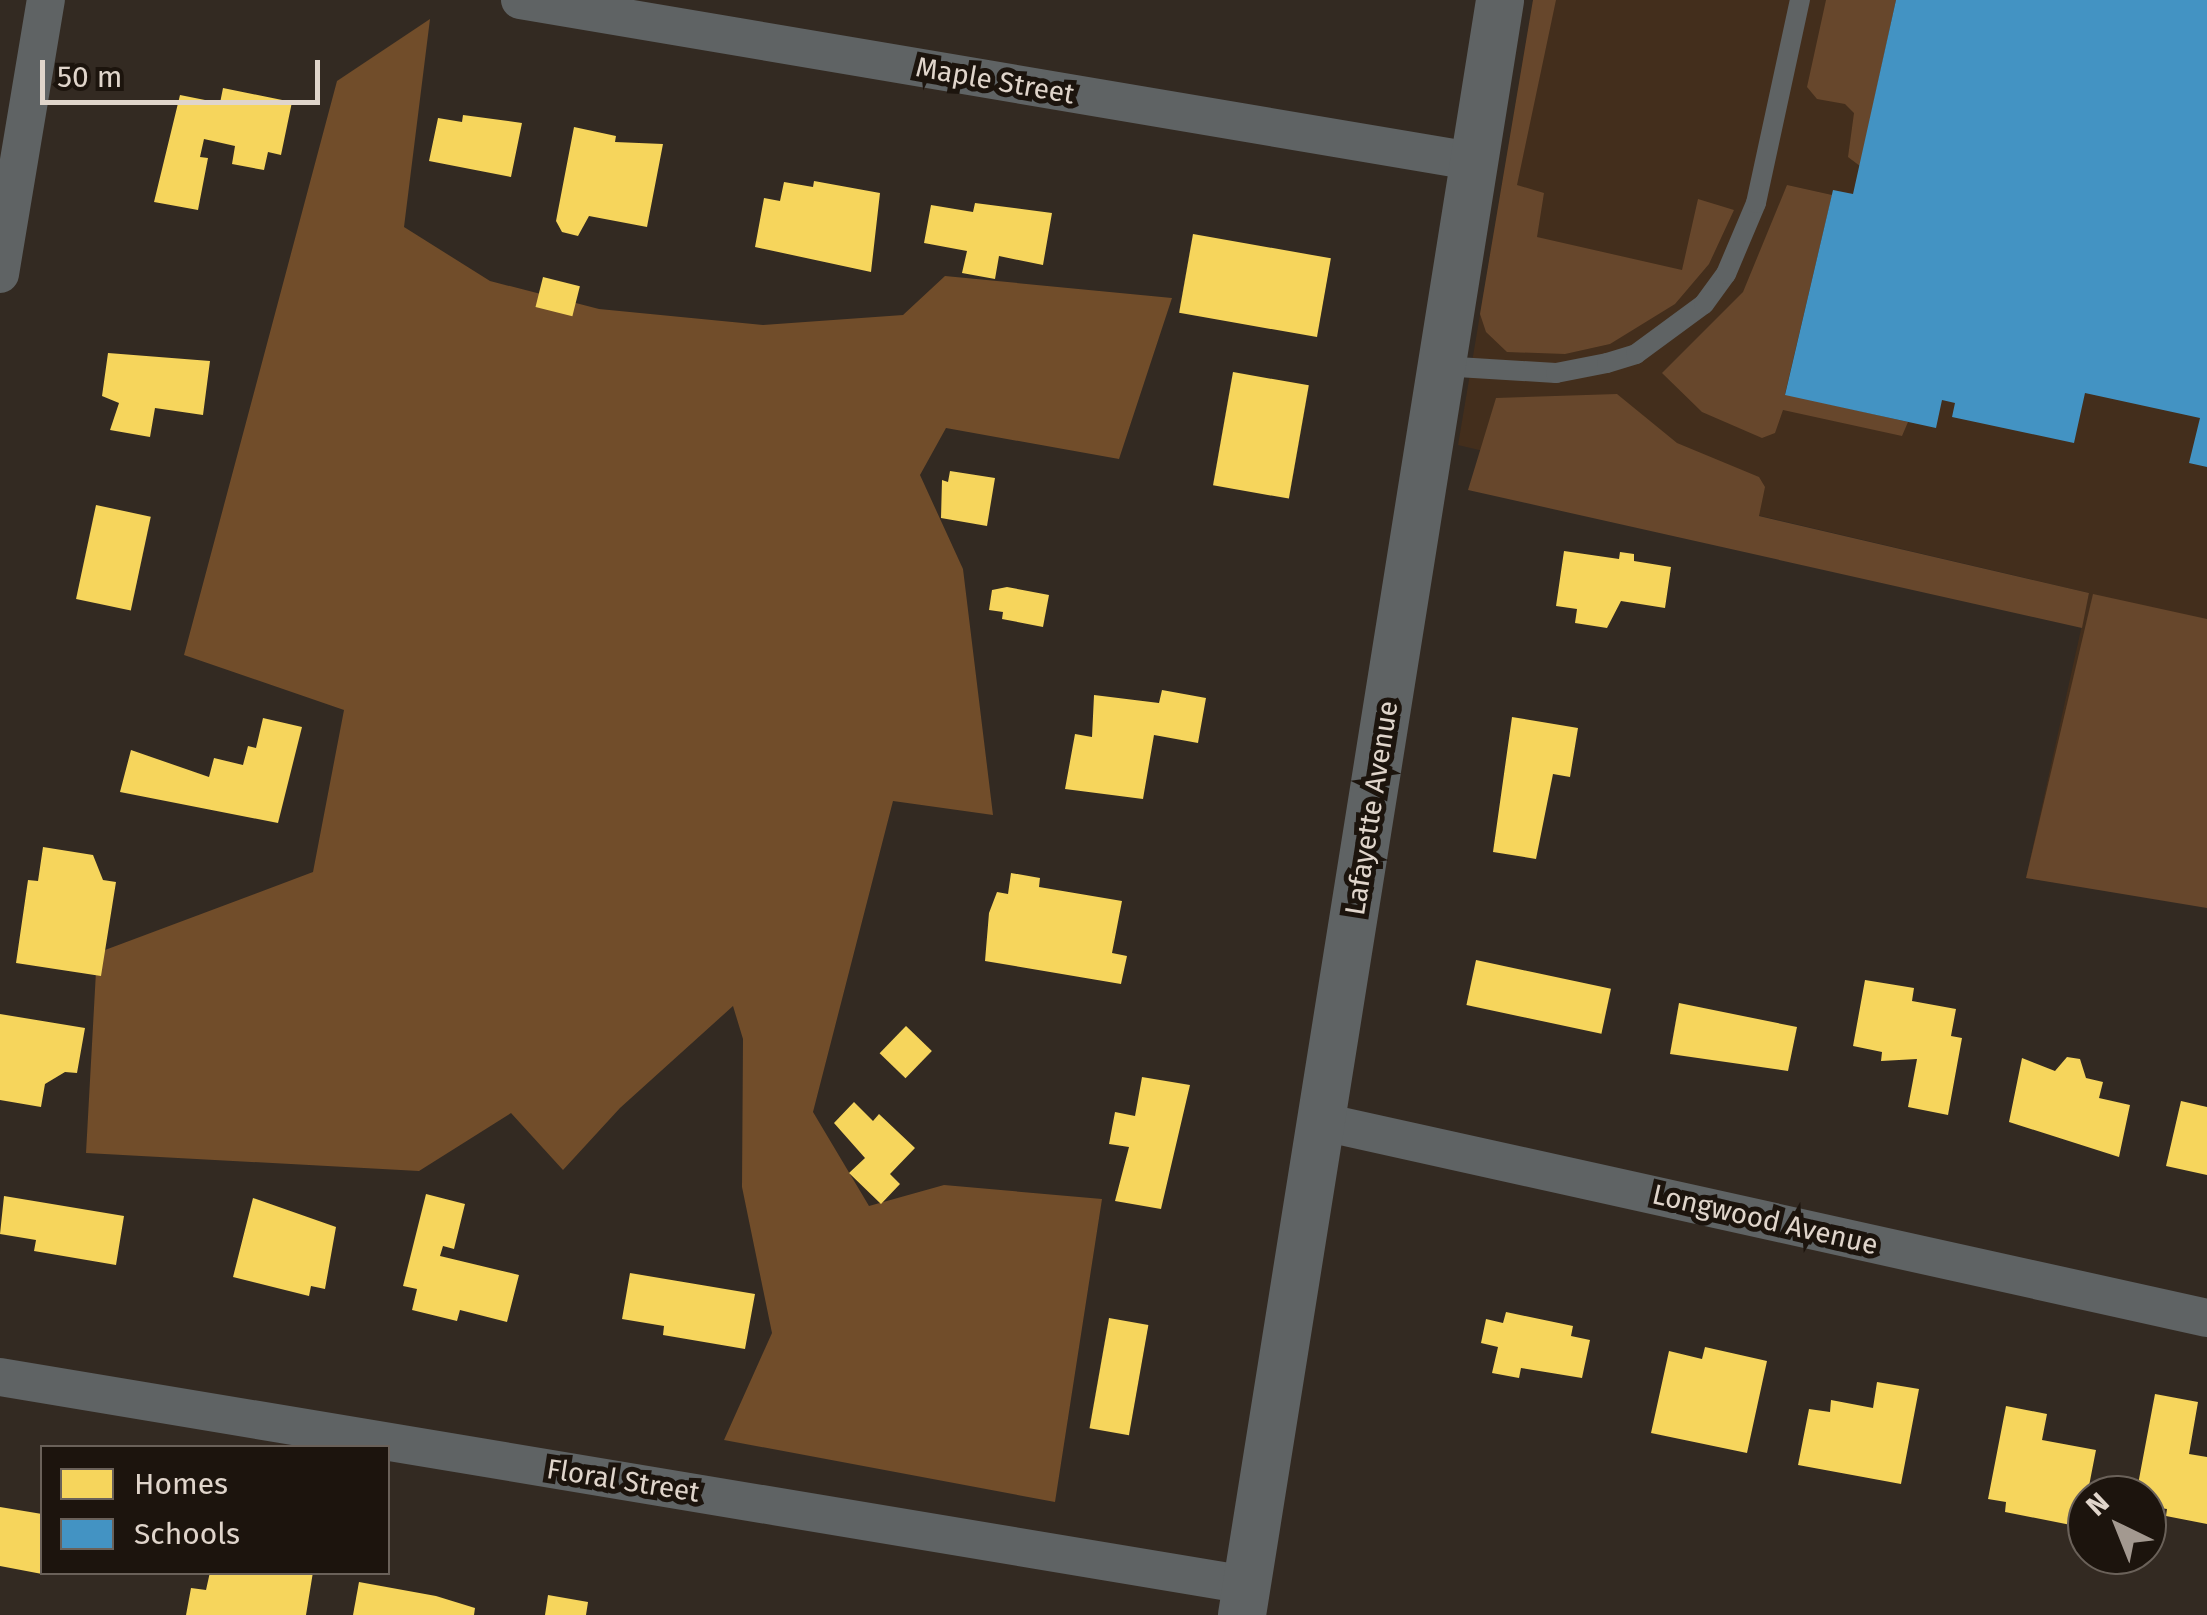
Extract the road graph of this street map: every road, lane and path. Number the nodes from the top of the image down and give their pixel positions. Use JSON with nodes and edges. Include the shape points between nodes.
{"nodes":[{"id":1,"x":46,"y":0,"type":"edge"},
{"id":2,"x":520,"y":0,"type":"edge"},
{"id":3,"x":1500,"y":0,"type":"edge"},
{"id":4,"x":1800,"y":0,"type":"edge"},
{"id":5,"x":1471,"y":161,"type":"junction"},
{"id":6,"x":0,"y":274,"type":"edge"},
{"id":7,"x":1441,"y":366,"type":"junction"},
{"id":8,"x":1323,"y":1122,"type":"junction"},
{"id":9,"x":2207,"y":1318,"type":"edge"},
{"id":10,"x":0,"y":1377,"type":"edge"},
{"id":11,"x":379,"y":1445,"type":"edge"},
{"id":12,"x":390,"y":1447,"type":"edge"},
{"id":13,"x":1244,"y":1600,"type":"edge"}],
"edges":[{"from":1,"to":6,"type":"street"},
{"from":2,"to":5,"type":"street","name":"Maple Street"},
{"from":3,"to":5,"type":"street","name":"Lafayette Avenue"},
{"from":4,"to":7,"type":"lane","via":[[1756,203],[1726,274],[1704,304],[1636,354],[1606,364],[1523,374]]},
{"from":5,"to":7,"type":"street","name":"Lafayette Avenue"},
{"from":7,"to":8,"type":"street","name":"Lafayette Avenue"},
{"from":8,"to":9,"type":"street","name":"Longwood Avenue"},
{"from":8,"to":13,"type":"street","name":"Lafayette Avenue"},
{"from":10,"to":11,"type":"street","name":"Floral Street"},
{"from":12,"to":13,"type":"street","name":"Floral Street"}]}
